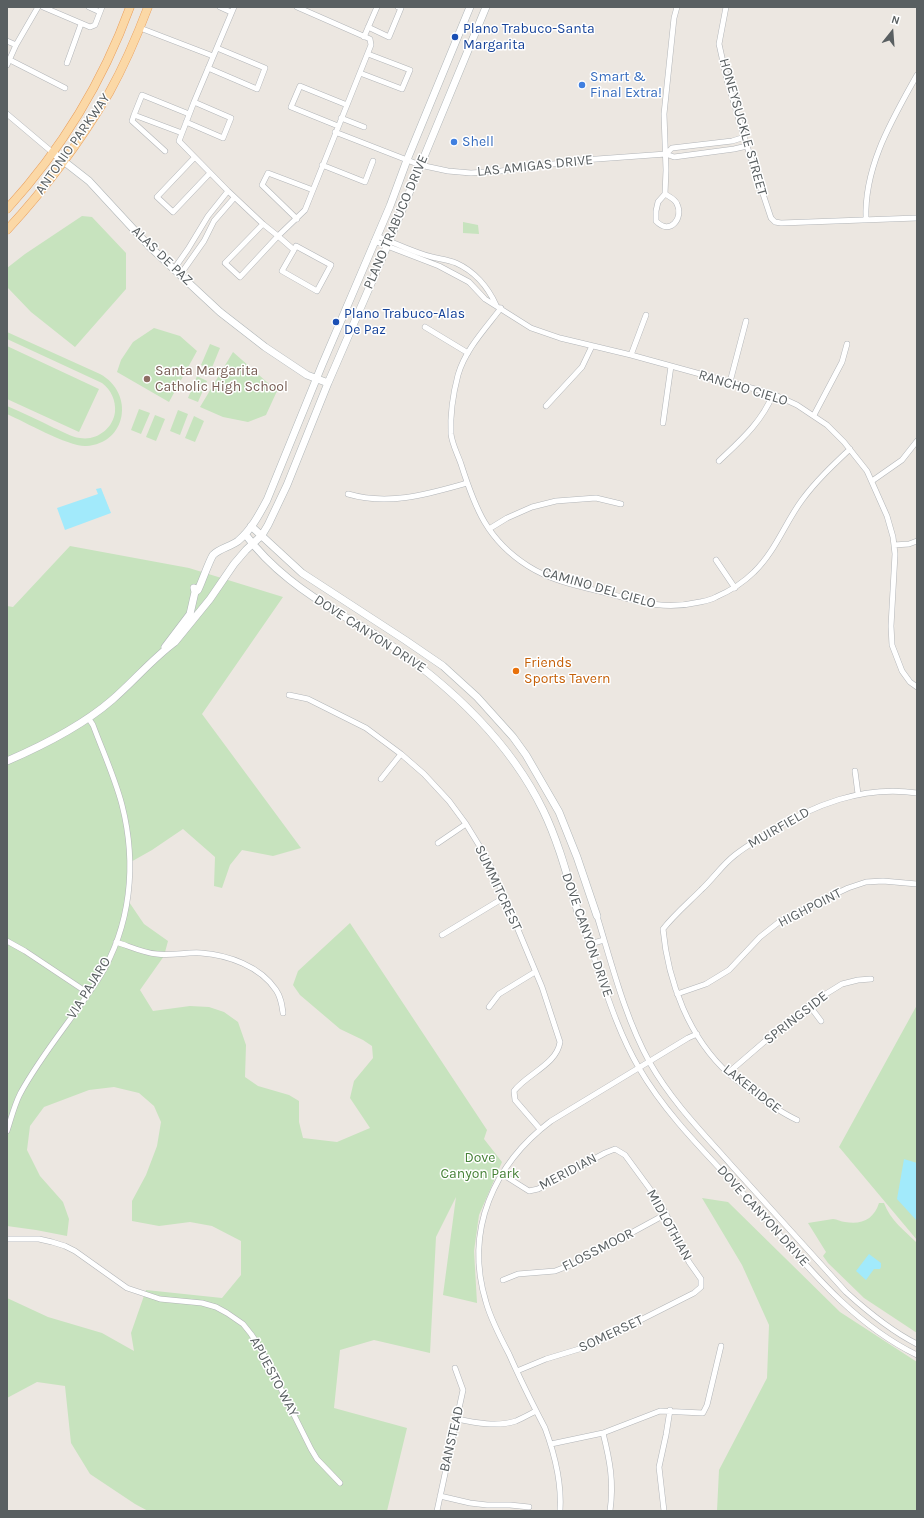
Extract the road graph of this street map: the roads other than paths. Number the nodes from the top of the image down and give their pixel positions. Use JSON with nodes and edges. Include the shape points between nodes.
{"nodes":[{"id":1,"x":38,"y":7,"type":"edge"},
{"id":2,"x":43,"y":7,"type":"edge"},
{"id":3,"x":89,"y":7,"type":"edge"},
{"id":4,"x":130,"y":7,"type":"edge"},
{"id":5,"x":148,"y":7,"type":"edge"},
{"id":6,"x":220,"y":7,"type":"edge"},
{"id":7,"x":297,"y":7,"type":"edge"},
{"id":8,"x":377,"y":7,"type":"edge"},
{"id":9,"x":398,"y":7,"type":"edge"},
{"id":10,"x":470,"y":7,"type":"edge"},
{"id":11,"x":486,"y":7,"type":"edge"},
{"id":12,"x":677,"y":7,"type":"edge"},
{"id":13,"x":726,"y":7,"type":"edge"},
{"id":14,"x":101,"y":9,"type":"edge"},
{"id":15,"x":232,"y":9,"type":"edge"},
{"id":16,"x":81,"y":24,"type":"junction"},
{"id":17,"x":140,"y":28,"type":"junction"},
{"id":18,"x":368,"y":28,"type":"junction"},
{"id":19,"x":364,"y":37,"type":"junction"},
{"id":20,"x":7,"y":41,"type":"edge"},
{"id":21,"x":16,"y":46,"type":"junction"},
{"id":22,"x":217,"y":48,"type":"junction"},
{"id":23,"x":368,"y":54,"type":"junction"},
{"id":24,"x":213,"y":56,"type":"junction"},
{"id":25,"x":8,"y":62,"type":"edge"},
{"id":26,"x":67,"y":63,"type":"dead end"},
{"id":27,"x":208,"y":68,"type":"junction"},
{"id":28,"x":360,"y":73,"type":"junction"},
{"id":29,"x":917,"y":75,"type":"edge"},
{"id":30,"x":65,"y":88,"type":"dead end"},
{"id":31,"x":194,"y":102,"type":"junction"},
{"id":32,"x":347,"y":104,"type":"junction"},
{"id":33,"x":7,"y":114,"type":"edge"},
{"id":34,"x":189,"y":114,"type":"junction"},
{"id":35,"x":134,"y":115,"type":"junction"},
{"id":36,"x":341,"y":118,"type":"junction"},
{"id":37,"x":186,"y":122,"type":"junction"},
{"id":38,"x":338,"y":126,"type":"junction"},
{"id":39,"x":364,"y":127,"type":"dead end"},
{"id":40,"x":336,"y":132,"type":"junction"},
{"id":41,"x":182,"y":133,"type":"junction"},
{"id":42,"x":745,"y":137,"type":"junction"},
{"id":43,"x":716,"y":143,"type":"junction"},
{"id":44,"x":747,"y":146,"type":"junction"},
{"id":45,"x":164,"y":151,"type":"dead end"},
{"id":46,"x":52,"y":152,"type":"junction"},
{"id":47,"x":718,"y":152,"type":"junction"},
{"id":48,"x":666,"y":154,"type":"junction"},
{"id":49,"x":194,"y":158,"type":"junction"},
{"id":50,"x":64,"y":160,"type":"junction"},
{"id":51,"x":407,"y":160,"type":"junction"},
{"id":52,"x":373,"y":161,"type":"dead end"},
{"id":53,"x":322,"y":165,"type":"junction"},
{"id":54,"x":420,"y":165,"type":"junction"},
{"id":55,"x":210,"y":173,"type":"junction"},
{"id":56,"x":313,"y":190,"type":"junction"},
{"id":57,"x":228,"y":191,"type":"junction"},
{"id":58,"x":665,"y":194,"type":"junction"},
{"id":59,"x":234,"y":198,"type":"junction"},
{"id":60,"x":7,"y":209,"type":"edge"},
{"id":61,"x":917,"y":218,"type":"edge"},
{"id":62,"x":297,"y":219,"type":"junction"},
{"id":63,"x":866,"y":219,"type":"junction"},
{"id":64,"x":263,"y":224,"type":"junction"},
{"id":65,"x":7,"y":230,"type":"edge"},
{"id":66,"x":278,"y":236,"type":"junction"},
{"id":67,"x":376,"y":239,"type":"junction"},
{"id":68,"x":388,"y":244,"type":"junction"},
{"id":69,"x":294,"y":250,"type":"junction"},
{"id":70,"x":455,"y":263,"type":"junction"},
{"id":71,"x":174,"y":269,"type":"junction"},
{"id":72,"x":450,"y":272,"type":"junction"},
{"id":73,"x":473,"y":274,"type":"junction"},
{"id":74,"x":180,"y":275,"type":"junction"},
{"id":75,"x":469,"y":282,"type":"junction"},
{"id":76,"x":496,"y":305,"type":"junction"},
{"id":77,"x":501,"y":308,"type":"junction"},
{"id":78,"x":646,"y":315,"type":"dead end"},
{"id":79,"x":746,"y":321,"type":"dead end"},
{"id":80,"x":425,"y":327,"type":"dead end"},
{"id":81,"x":847,"y":344,"type":"dead end"},
{"id":82,"x":592,"y":346,"type":"junction"},
{"id":83,"x":468,"y":353,"type":"junction"},
{"id":84,"x":632,"y":355,"type":"junction"},
{"id":85,"x":671,"y":366,"type":"junction"},
{"id":86,"x":316,"y":378,"type":"junction"},
{"id":87,"x":730,"y":382,"type":"junction"},
{"id":88,"x":328,"y":383,"type":"junction"},
{"id":89,"x":774,"y":394,"type":"junction"},
{"id":90,"x":546,"y":406,"type":"dead end"},
{"id":91,"x":814,"y":415,"type":"junction"},
{"id":92,"x":663,"y":423,"type":"dead end"},
{"id":93,"x":917,"y":441,"type":"edge"},
{"id":94,"x":850,"y":449,"type":"junction"},
{"id":95,"x":719,"y":461,"type":"dead end"},
{"id":96,"x":872,"y":481,"type":"junction"},
{"id":97,"x":467,"y":483,"type":"junction"},
{"id":98,"x":348,"y":494,"type":"dead end"},
{"id":99,"x":621,"y":504,"type":"dead end"},
{"id":100,"x":251,"y":526,"type":"junction"},
{"id":101,"x":489,"y":529,"type":"junction"},
{"id":102,"x":245,"y":534,"type":"junction"},
{"id":103,"x":262,"y":535,"type":"junction"},
{"id":104,"x":917,"y":541,"type":"edge"},
{"id":105,"x":253,"y":544,"type":"junction"},
{"id":106,"x":894,"y":545,"type":"junction"},
{"id":107,"x":716,"y":560,"type":"dead end"},
{"id":108,"x":735,"y":588,"type":"junction"},
{"id":109,"x":162,"y":652,"type":"junction"},
{"id":110,"x":917,"y":687,"type":"edge"},
{"id":111,"x":289,"y":695,"type":"dead end"},
{"id":112,"x":89,"y":719,"type":"junction"},
{"id":113,"x":401,"y":754,"type":"junction"},
{"id":114,"x":7,"y":761,"type":"edge"},
{"id":115,"x":855,"y":771,"type":"dead end"},
{"id":116,"x":381,"y":779,"type":"dead end"},
{"id":117,"x":917,"y":793,"type":"edge"},
{"id":118,"x":858,"y":794,"type":"junction"},
{"id":119,"x":466,"y":824,"type":"junction"},
{"id":120,"x":438,"y":843,"type":"dead end"},
{"id":121,"x":917,"y":884,"type":"edge"},
{"id":122,"x":505,"y":898,"type":"junction"},
{"id":123,"x":597,"y":916,"type":"joint"},
{"id":124,"x":580,"y":919,"type":"joint"},
{"id":125,"x":669,"y":922,"type":"joint"},
{"id":126,"x":442,"y":935,"type":"dead end"},
{"id":127,"x":604,"y":940,"type":"junction"},
{"id":128,"x":7,"y":941,"type":"edge"},
{"id":129,"x":116,"y":942,"type":"junction"},
{"id":130,"x":590,"y":944,"type":"junction"},
{"id":131,"x":535,"y":972,"type":"junction"},
{"id":132,"x":871,"y":979,"type":"dead end"},
{"id":133,"x":88,"y":993,"type":"junction"},
{"id":134,"x":677,"y":994,"type":"junction"},
{"id":135,"x":808,"y":1005,"type":"junction"},
{"id":136,"x":489,"y":1007,"type":"dead end"},
{"id":137,"x":283,"y":1013,"type":"dead end"},
{"id":138,"x":821,"y":1022,"type":"dead end"},
{"id":139,"x":697,"y":1034,"type":"junction"},
{"id":140,"x":650,"y":1062,"type":"junction"},
{"id":141,"x":639,"y":1068,"type":"junction"},
{"id":142,"x":728,"y":1073,"type":"junction"},
{"id":143,"x":797,"y":1120,"type":"dead end"},
{"id":144,"x":540,"y":1130,"type":"junction"},
{"id":145,"x":7,"y":1131,"type":"edge"},
{"id":146,"x":615,"y":1149,"type":"joint"},
{"id":147,"x":502,"y":1174,"type":"junction"},
{"id":148,"x":666,"y":1214,"type":"junction"},
{"id":149,"x":7,"y":1239,"type":"edge"},
{"id":150,"x":503,"y":1280,"type":"dead end"},
{"id":151,"x":701,"y":1287,"type":"joint"},
{"id":152,"x":917,"y":1344,"type":"edge"},
{"id":153,"x":721,"y":1346,"type":"dead end"},
{"id":154,"x":917,"y":1355,"type":"edge"},
{"id":155,"x":454,"y":1368,"type":"dead end"},
{"id":156,"x":516,"y":1371,"type":"junction"},
{"id":157,"x":670,"y":1410,"type":"junction"},
{"id":158,"x":536,"y":1411,"type":"junction"},
{"id":159,"x":457,"y":1419,"type":"junction"},
{"id":160,"x":603,"y":1433,"type":"junction"},
{"id":161,"x":551,"y":1444,"type":"junction"},
{"id":162,"x":340,"y":1483,"type":"dead end"},
{"id":163,"x":440,"y":1496,"type":"junction"},
{"id":164,"x":529,"y":1507,"type":"dead end"},
{"id":165,"x":437,"y":1511,"type":"edge"},
{"id":166,"x":560,"y":1511,"type":"edge"},
{"id":167,"x":610,"y":1511,"type":"edge"},
{"id":168,"x":664,"y":1511,"type":"edge"}],
"edges":[{"from":1,"to":21,"type":"street"},
{"from":2,"to":16,"type":"street"},
{"from":3,"to":14,"type":"street"},
{"from":4,"to":46,"type":"main road","name":"ANTONIO PARKWAY","via":[[104,67]]},
{"from":5,"to":17,"type":"main road","name":"ANTONIO PARKWAY"},
{"from":6,"to":15,"type":"street"},
{"from":7,"to":19,"type":"street"},
{"from":8,"to":18,"type":"street"},
{"from":9,"to":18,"type":"street","via":[[401,8],[389,37]]},
{"from":10,"to":51,"type":"street","name":"PLANO TRABUCO DRIVE"},
{"from":11,"to":54,"type":"street","name":"PLANO TRABUCO DRIVE"},
{"from":12,"to":48,"type":"street","via":[[665,92]]},
{"from":13,"to":42,"type":"street","name":"HONEYSUCKLE STREET","via":[[719,44]]},
{"from":14,"to":16,"type":"street","via":[[95,25],[90,27]]},
{"from":15,"to":22,"type":"street"},
{"from":16,"to":26,"type":"street"},
{"from":17,"to":24,"type":"street"},
{"from":17,"to":50,"type":"main road","name":"ANTONIO PARKWAY","via":[[109,92]]},
{"from":18,"to":19,"type":"street"},
{"from":19,"to":23,"type":"street","via":[[371,41]]},
{"from":20,"to":21,"type":"street"},
{"from":21,"to":25,"type":"street"},
{"from":22,"to":24,"type":"street"},
{"from":22,"to":27,"type":"street","via":[[266,68],[257,89]]},
{"from":23,"to":28,"type":"street"},
{"from":23,"to":28,"type":"street","via":[[410,70],[402,89]]},
{"from":24,"to":27,"type":"street"},
{"from":25,"to":30,"type":"street"},
{"from":27,"to":31,"type":"street"},
{"from":28,"to":32,"type":"street"},
{"from":29,"to":63,"type":"street","via":[[883,138],[868,183]]},
{"from":31,"to":34,"type":"street"},
{"from":31,"to":37,"type":"street","via":[[232,118],[223,138]]},
{"from":32,"to":36,"type":"street"},
{"from":32,"to":38,"type":"street","via":[[300,86],[291,107]]},
{"from":33,"to":46,"type":"street","name":"ALAS DE PAZ"},
{"from":34,"to":35,"type":"street","via":[[142,95]]},
{"from":34,"to":37,"type":"street"},
{"from":35,"to":41,"type":"street"},
{"from":35,"to":45,"type":"street","via":[[132,121]]},
{"from":36,"to":38,"type":"street"},
{"from":36,"to":39,"type":"street"},
{"from":37,"to":41,"type":"street"},
{"from":38,"to":40,"type":"street"},
{"from":40,"to":51,"type":"street","name":"LAS AMIGAS DRIVE"},
{"from":40,"to":53,"type":"street"},
{"from":41,"to":49,"type":"street","via":[[179,141]]},
{"from":42,"to":43,"type":"street","name":"LAS AMIGAS DRIVE"},
{"from":42,"to":44,"type":"street","name":"HONEYSUCKLE STREET"},
{"from":43,"to":47,"type":"street"},
{"from":43,"to":48,"type":"street","name":"LAS AMIGAS DRIVE","via":[[672,148]]},
{"from":44,"to":47,"type":"street","name":"LAS AMIGAS DRIVE"},
{"from":44,"to":63,"type":"street","name":"HONEYSUCKLE STREET","via":[[769,214],[775,222]]},
{"from":46,"to":50,"type":"street","name":"ALAS DE PAZ"},
{"from":46,"to":60,"type":"main road","name":"ANTONIO PARKWAY"},
{"from":47,"to":48,"type":"street","name":"LAS AMIGAS DRIVE","via":[[674,157]]},
{"from":48,"to":54,"type":"street","name":"LAS AMIGAS DRIVE","via":[[583,160],[501,171],[448,171]]},
{"from":48,"to":58,"type":"street"},
{"from":49,"to":55,"type":"street"},
{"from":49,"to":55,"type":"street","via":[[157,197],[173,212]]},
{"from":50,"to":65,"type":"main road","name":"ANTONIO PARKWAY"},
{"from":50,"to":71,"type":"street","name":"ALAS DE PAZ","via":[[89,181],[149,246]]},
{"from":51,"to":54,"type":"street","name":"LAS AMIGAS DRIVE"},
{"from":51,"to":67,"type":"street","name":"PLANO TRABUCO DRIVE"},
{"from":52,"to":53,"type":"street","via":[[365,182]]},
{"from":53,"to":56,"type":"street"},
{"from":54,"to":68,"type":"street","name":"PLANO TRABUCO DRIVE"},
{"from":55,"to":57,"type":"street"},
{"from":56,"to":62,"type":"street","via":[[305,210]]},
{"from":56,"to":62,"type":"street","via":[[268,173],[262,186]]},
{"from":57,"to":59,"type":"street"},
{"from":57,"to":71,"type":"street","via":[[208,216]]},
{"from":58,"to":58,"type":"street","via":[[658,202],[656,221],[666,228],[673,226],[677,221],[678,205]]},
{"from":59,"to":64,"type":"street"},
{"from":59,"to":74,"type":"street","via":[[214,221]]},
{"from":61,"to":63,"type":"street"},
{"from":62,"to":66,"type":"street"},
{"from":64,"to":66,"type":"street"},
{"from":64,"to":66,"type":"street","via":[[225,263],[240,277]]},
{"from":66,"to":69,"type":"street"},
{"from":67,"to":68,"type":"street","name":"RANCHO CIELO"},
{"from":67,"to":86,"type":"street","name":"PLANO TRABUCO DRIVE"},
{"from":68,"to":70,"type":"street","name":"RANCHO CIELO"},
{"from":68,"to":72,"type":"street","name":"RANCHO CIELO"},
{"from":68,"to":88,"type":"street","name":"PLANO TRABUCO DRIVE"},
{"from":69,"to":69,"type":"street","via":[[296,246],[331,265],[317,291],[282,271]]},
{"from":70,"to":72,"type":"street"},
{"from":70,"to":73,"type":"street","name":"RANCHO CIELO"},
{"from":71,"to":74,"type":"street","name":"ALAS DE PAZ"},
{"from":72,"to":75,"type":"street","name":"RANCHO CIELO"},
{"from":73,"to":75,"type":"street"},
{"from":73,"to":76,"type":"street","name":"RANCHO CIELO","via":[[491,293]]},
{"from":74,"to":86,"type":"street","name":"ALAS DE PAZ","via":[[220,312],[265,347],[307,375]]},
{"from":75,"to":76,"type":"street","name":"RANCHO CIELO","via":[[485,299]]},
{"from":76,"to":77,"type":"street","name":"RANCHO CIELO"},
{"from":77,"to":82,"type":"street","name":"RANCHO CIELO","via":[[531,328]]},
{"from":77,"to":83,"type":"street","name":"CAMINO DEL CIELO"},
{"from":78,"to":84,"type":"street"},
{"from":79,"to":87,"type":"street"},
{"from":80,"to":83,"type":"street"},
{"from":81,"to":91,"type":"street","via":[[842,362]]},
{"from":82,"to":84,"type":"street","name":"RANCHO CIELO"},
{"from":82,"to":90,"type":"street","via":[[582,367]]},
{"from":83,"to":97,"type":"street","name":"CAMINO DEL CIELO","via":[[457,376],[452,413],[452,436]]},
{"from":84,"to":85,"type":"street","name":"RANCHO CIELO"},
{"from":85,"to":87,"type":"street","name":"RANCHO CIELO"},
{"from":85,"to":92,"type":"street"},
{"from":86,"to":88,"type":"street","name":"ALAS DE PAZ"},
{"from":86,"to":100,"type":"street","name":"PLANO TRABUCO DRIVE","via":[[267,500]]},
{"from":87,"to":89,"type":"street","name":"RANCHO CIELO"},
{"from":88,"to":103,"type":"street","name":"PLANO TRABUCO DRIVE","via":[[287,485]]},
{"from":89,"to":91,"type":"street","name":"RANCHO CIELO"},
{"from":89,"to":95,"type":"street","via":[[756,424]]},
{"from":91,"to":94,"type":"street","name":"RANCHO CIELO"},
{"from":93,"to":96,"type":"street","via":[[902,460]]},
{"from":94,"to":96,"type":"street","name":"RANCHO CIELO"},
{"from":94,"to":108,"type":"street","name":"CAMINO DEL CIELO","via":[[801,501],[768,555],[754,572]]},
{"from":96,"to":106,"type":"street","name":"RANCHO CIELO","via":[[887,516]]},
{"from":97,"to":98,"type":"street","via":[[414,497],[373,500]]},
{"from":97,"to":101,"type":"street","name":"CAMINO DEL CIELO","via":[[476,508]]},
{"from":99,"to":101,"type":"street","via":[[596,498],[556,501],[532,507]]},
{"from":100,"to":102,"type":"street","name":"PLANO TRABUCO DRIVE"},
{"from":100,"to":103,"type":"street","name":"DOVE CANYON DRIVE"},
{"from":101,"to":108,"type":"street","name":"CAMINO DEL CIELO","via":[[503,547],[540,573],[640,602],[666,607],[688,605],[714,599]]},
{"from":102,"to":105,"type":"street","name":"DOVE CANYON DRIVE"},
{"from":102,"to":109,"type":"street","name":"PLANO TRABUCO DRIVE","via":[[237,542],[213,555],[195,592],[190,614]]},
{"from":103,"to":105,"type":"street","name":"PLANO TRABUCO DRIVE"},
{"from":103,"to":123,"type":"street","name":"DOVE CANYON DRIVE","via":[[302,573],[443,666],[477,697],[513,737],[559,812]]},
{"from":104,"to":106,"type":"street"},
{"from":105,"to":109,"type":"street","name":"PLANO TRABUCO DRIVE","via":[[234,564],[176,642]]},
{"from":105,"to":124,"type":"street","name":"DOVE CANYON DRIVE","via":[[278,571],[295,584],[412,660],[441,683],[489,730],[522,773],[543,810],[561,853]]},
{"from":106,"to":110,"type":"street","name":"RANCHO CIELO","via":[[892,645],[902,671]]},
{"from":107,"to":108,"type":"street"},
{"from":109,"to":112,"type":"street"},
{"from":111,"to":113,"type":"street","name":"SUMMITCREST","via":[[308,699],[340,714],[366,728]]},
{"from":112,"to":114,"type":"street","via":[[32,751]]},
{"from":112,"to":129,"type":"street","name":"VIA PAJARO","via":[[122,805],[129,841],[129,891]]},
{"from":113,"to":116,"type":"street"},
{"from":113,"to":119,"type":"street","name":"SUMMITCREST","via":[[424,774]]},
{"from":115,"to":118,"type":"street"},
{"from":117,"to":118,"type":"street","name":"MUIRFIELD","via":[[888,791]]},
{"from":118,"to":125,"type":"street","name":"MUIRFIELD","via":[[806,811],[734,855]]},
{"from":119,"to":120,"type":"street"},
{"from":119,"to":122,"type":"street","name":"SUMMITCREST","via":[[485,855]]},
{"from":121,"to":134,"type":"street","name":"HIGHPOINT","via":[[883,880],[866,882],[830,896],[779,922],[760,937],[729,970],[706,984]]},
{"from":122,"to":126,"type":"street"},
{"from":122,"to":131,"type":"street","name":"SUMMITCREST"},
{"from":123,"to":127,"type":"street","name":"DOVE CANYON DRIVE"},
{"from":124,"to":130,"type":"street","name":"DOVE CANYON DRIVE"},
{"from":125,"to":134,"type":"street","name":"LAKERIDGE","via":[[663,930]]},
{"from":127,"to":130,"type":"street"},
{"from":127,"to":140,"type":"street","name":"DOVE CANYON DRIVE","via":[[632,1023]]},
{"from":128,"to":133,"type":"street"},
{"from":129,"to":133,"type":"street","name":"VIA PAJARO","via":[[99,978]]},
{"from":129,"to":137,"type":"street","via":[[157,954],[200,953],[238,961],[260,975],[276,990]]},
{"from":130,"to":141,"type":"street","name":"DOVE CANYON DRIVE","via":[[617,1023]]},
{"from":131,"to":136,"type":"street","via":[[500,994]]},
{"from":131,"to":144,"type":"street","name":"SUMMITCREST","via":[[560,1042],[559,1050],[514,1091],[515,1100]]},
{"from":132,"to":135,"type":"street","name":"SPRINGSIDE","via":[[842,984]]},
{"from":133,"to":145,"type":"street","name":"VIA PAJARO","via":[[20,1094]]},
{"from":134,"to":139,"type":"street","name":"LAKERIDGE"},
{"from":135,"to":138,"type":"street"},
{"from":135,"to":142,"type":"street","name":"SPRINGSIDE"},
{"from":139,"to":140,"type":"street"},
{"from":139,"to":142,"type":"street","name":"LAKERIDGE"},
{"from":140,"to":141,"type":"street"},
{"from":140,"to":152,"type":"street","name":"DOVE CANYON DRIVE","via":[[665,1087],[698,1128],[846,1292],[871,1314]]},
{"from":141,"to":144,"type":"street"},
{"from":141,"to":154,"type":"street","name":"DOVE CANYON DRIVE","via":[[655,1093],[690,1136],[828,1288],[871,1328]]},
{"from":142,"to":143,"type":"street","name":"LAKERIDGE","via":[[782,1113]]},
{"from":144,"to":147,"type":"street","via":[[514,1155]]},
{"from":146,"to":147,"type":"street","name":"MERIDIAN","via":[[530,1191]]},
{"from":146,"to":148,"type":"street","name":"MIDLOTHIAN","via":[[625,1155]]},
{"from":147,"to":156,"type":"street","via":[[485,1214],[479,1261],[482,1288],[489,1312]]},
{"from":148,"to":150,"type":"street","name":"FLOSSMOOR","via":[[576,1263],[555,1271],[518,1274]]},
{"from":148,"to":151,"type":"street","name":"MIDLOTHIAN","via":[[700,1279]]},
{"from":149,"to":162,"type":"street","name":"APUESTO WAY","via":[[39,1239],[65,1246],[127,1288],[160,1299],[202,1303],[227,1313],[243,1324],[261,1349],[317,1459]]},
{"from":151,"to":156,"type":"street","name":"SOMERSET","via":[[694,1293],[589,1346]]},
{"from":153,"to":157,"type":"street","via":[[703,1413]]},
{"from":155,"to":159,"type":"street","name":"BANSTEAD","via":[[463,1390]]},
{"from":156,"to":158,"type":"street"},
{"from":157,"to":160,"type":"street","via":[[660,1410]]},
{"from":157,"to":168,"type":"street","via":[[659,1467]]},
{"from":158,"to":159,"type":"street","via":[[516,1421],[499,1424]]},
{"from":158,"to":161,"type":"street"},
{"from":159,"to":163,"type":"street","name":"BANSTEAD"},
{"from":160,"to":161,"type":"street"},
{"from":160,"to":167,"type":"street","via":[[613,1482]]},
{"from":161,"to":166,"type":"street","via":[[560,1484]]},
{"from":163,"to":164,"type":"street","via":[[487,1506]]},
{"from":163,"to":165,"type":"street","name":"BANSTEAD"}]}
